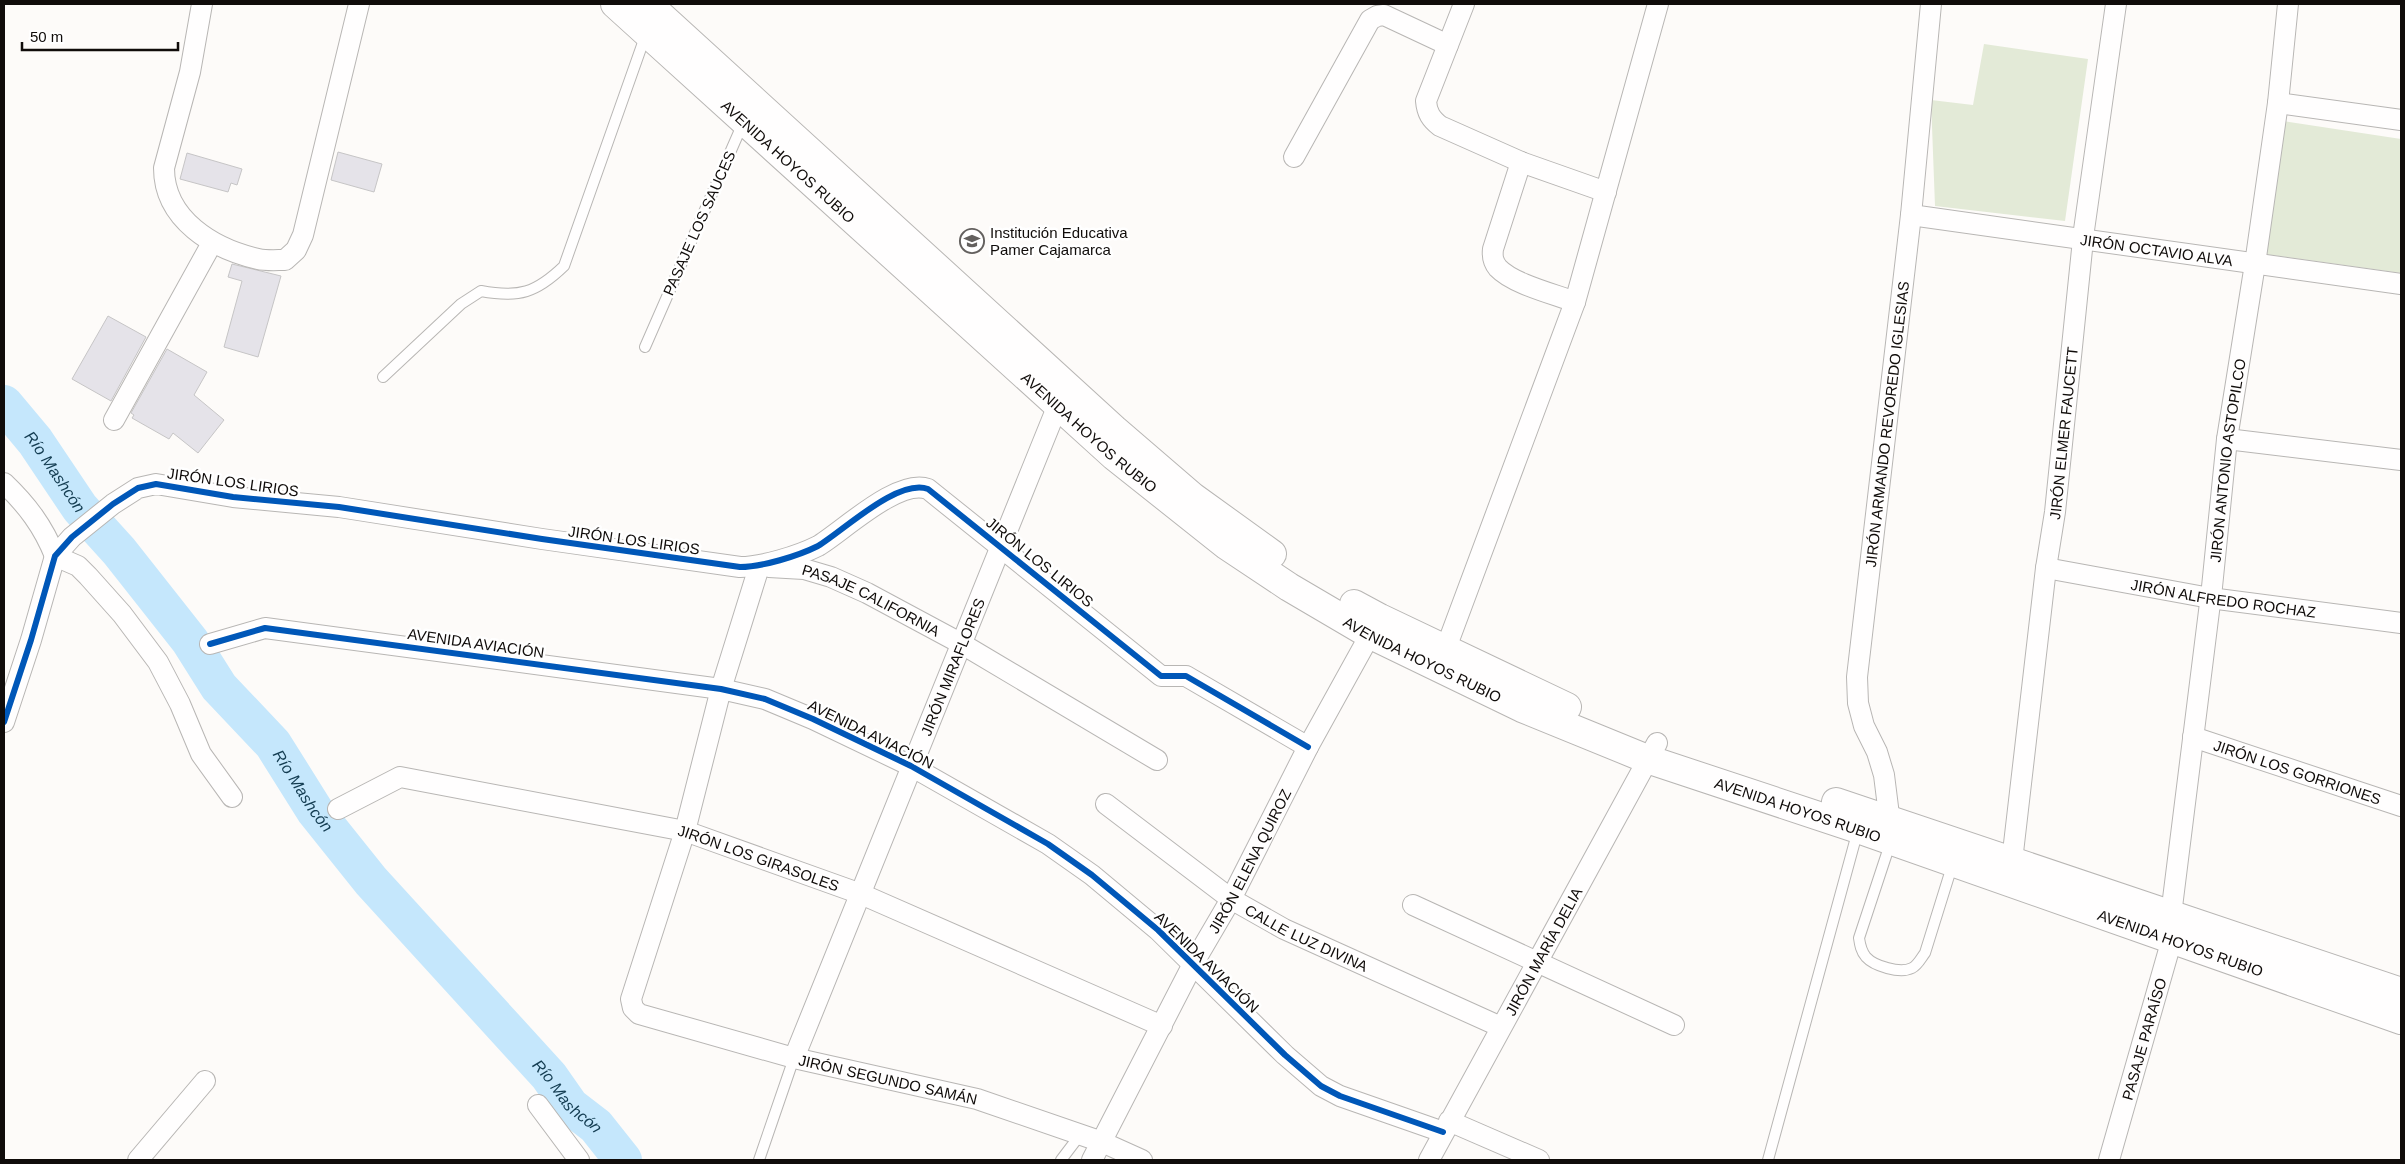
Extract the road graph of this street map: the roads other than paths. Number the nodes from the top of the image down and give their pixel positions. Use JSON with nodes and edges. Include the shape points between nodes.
{"nodes":[{"id":1,"x":202,"y":4,"type":"edge"},
{"id":2,"x":359,"y":4,"type":"edge"},
{"id":3,"x":615,"y":4,"type":"edge"},
{"id":4,"x":1464,"y":4,"type":"edge"},
{"id":5,"x":1658,"y":4,"type":"edge"},
{"id":6,"x":1931,"y":4,"type":"edge"},
{"id":7,"x":2116,"y":4,"type":"edge"},
{"id":8,"x":2288,"y":4,"type":"edge"},
{"id":9,"x":649,"y":15,"type":"edge"},
{"id":10,"x":1448,"y":45,"type":"junction"},
{"id":11,"x":2278,"y":103,"type":"junction"},
{"id":12,"x":749,"y":111,"type":"junction"},
{"id":13,"x":2401,"y":120,"type":"edge"},
{"id":14,"x":1294,"y":157,"type":"dead end"},
{"id":15,"x":1521,"y":162,"type":"junction"},
{"id":16,"x":1606,"y":192,"type":"junction"},
{"id":17,"x":1911,"y":215,"type":"junction"},
{"id":18,"x":2083,"y":241,"type":"junction"},
{"id":19,"x":212,"y":243,"type":"junction"},
{"id":20,"x":2255,"y":264,"type":"junction"},
{"id":21,"x":2401,"y":284,"type":"edge"},
{"id":22,"x":1575,"y":302,"type":"junction"},
{"id":23,"x":645,"y":347,"type":"dead end"},
{"id":24,"x":382,"y":377,"type":"dead end"},
{"id":25,"x":1062,"y":395,"type":"junction"},
{"id":26,"x":114,"y":420,"type":"dead end"},
{"id":27,"x":2227,"y":439,"type":"junction"},
{"id":28,"x":2401,"y":460,"type":"edge"},
{"id":29,"x":4,"y":483,"type":"edge"},
{"id":30,"x":1001,"y":546,"type":"junction"},
{"id":31,"x":55,"y":556,"type":"junction"},
{"id":32,"x":759,"y":567,"type":"junction"},
{"id":33,"x":2046,"y":568,"type":"junction"},
{"id":34,"x":2210,"y":598,"type":"junction"},
{"id":35,"x":2401,"y":623,"type":"edge"},
{"id":36,"x":1375,"y":626,"type":"junction"},
{"id":37,"x":210,"y":644,"type":"dead end"},
{"id":38,"x":962,"y":644,"type":"junction"},
{"id":39,"x":1446,"y":648,"type":"junction"},
{"id":40,"x":722,"y":689,"type":"junction"},
{"id":41,"x":4,"y":722,"type":"edge"},
{"id":42,"x":2193,"y":737,"type":"junction"},
{"id":43,"x":1308,"y":747,"type":"junction"},
{"id":44,"x":1652,"y":751,"type":"junction"},
{"id":45,"x":1157,"y":760,"type":"dead end"},
{"id":46,"x":912,"y":766,"type":"junction"},
{"id":47,"x":232,"y":797,"type":"dead end"},
{"id":48,"x":1106,"y":804,"type":"dead end"},
{"id":49,"x":2401,"y":806,"type":"edge"},
{"id":50,"x":338,"y":809,"type":"dead end"},
{"id":51,"x":1858,"y":829,"type":"junction"},
{"id":52,"x":1891,"y":830,"type":"junction"},
{"id":53,"x":685,"y":831,"type":"junction"},
{"id":54,"x":1954,"y":862,"type":"junction"},
{"id":55,"x":2012,"y":862,"type":"junction"},
{"id":56,"x":861,"y":894,"type":"junction"},
{"id":57,"x":1231,"y":898,"type":"junction"},
{"id":58,"x":1413,"y":906,"type":"dead end"},
{"id":59,"x":2171,"y":927,"type":"junction"},
{"id":60,"x":1536,"y":962,"type":"junction"},
{"id":61,"x":1193,"y":964,"type":"junction"},
{"id":62,"x":2401,"y":992,"type":"edge"},
{"id":63,"x":2401,"y":1020,"type":"edge"},
{"id":64,"x":1674,"y":1025,"type":"dead end"},
{"id":65,"x":1162,"y":1026,"type":"junction"},
{"id":66,"x":1501,"y":1027,"type":"junction"},
{"id":67,"x":794,"y":1058,"type":"junction"},
{"id":68,"x":205,"y":1081,"type":"dead end"},
{"id":69,"x":538,"y":1104,"type":"dead end"},
{"id":70,"x":1446,"y":1126,"type":"junction"},
{"id":71,"x":1080,"y":1135,"type":"junction"},
{"id":72,"x":1102,"y":1142,"type":"junction"},
{"id":73,"x":138,"y":1160,"type":"edge"},
{"id":74,"x":579,"y":1160,"type":"edge"},
{"id":75,"x":761,"y":1160,"type":"edge"},
{"id":76,"x":1061,"y":1160,"type":"edge"},
{"id":77,"x":1092,"y":1160,"type":"edge"},
{"id":78,"x":1142,"y":1160,"type":"edge"},
{"id":79,"x":1429,"y":1160,"type":"edge"},
{"id":80,"x":1539,"y":1160,"type":"edge"},
{"id":81,"x":1768,"y":1160,"type":"edge"},
{"id":82,"x":2109,"y":1160,"type":"edge"}],
"edges":[{"from":1,"to":19,"type":"street","via":[[190,72],[164,168],[164,181],[175,209]]},
{"from":2,"to":19,"type":"street","via":[[303,235],[296,250],[285,260],[260,260]]},
{"from":3,"to":9,"type":"main road","name":"AVENIDA HOYOS RUBIO"},
{"from":4,"to":10,"type":"street"},
{"from":5,"to":16,"type":"street"},
{"from":6,"to":17,"type":"street","name":"JIRÓN ARMANDO REVOREDO IGLESIAS"},
{"from":7,"to":18,"type":"street","name":"JIRÓN ELMER FAUCETT"},
{"from":8,"to":11,"type":"street","name":"JIRÓN ANTONIO ASTOPILCO"},
{"from":9,"to":12,"type":"main road","name":"AVENIDA HOYOS RUBIO"},
{"from":9,"to":24,"type":"lane","via":[[564,266],[548,281],[530,291],[506,295],[481,291],[462,304]]},
{"from":10,"to":14,"type":"street","via":[[1384,15],[1370,20]]},
{"from":10,"to":15,"type":"street","via":[[1426,102],[1426,111],[1440,126]]},
{"from":11,"to":13,"type":"street"},
{"from":11,"to":20,"type":"street","name":"JIRÓN ANTONIO ASTOPILCO"},
{"from":12,"to":23,"type":"lane","name":"PASAJE LOS SAUCES"},
{"from":12,"to":25,"type":"main road","name":"AVENIDA HOYOS RUBIO"},
{"from":15,"to":16,"type":"street"},
{"from":15,"to":22,"type":"street","via":[[1492,259],[1510,277]]},
{"from":16,"to":22,"type":"street"},
{"from":17,"to":18,"type":"street","name":"JIRÓN OCTAVIO ALVA"},
{"from":17,"to":52,"type":"street","name":"JIRÓN ARMANDO REVOREDO IGLESIAS","via":[[1857,677],[1858,703],[1864,726],[1884,775]]},
{"from":18,"to":20,"type":"street","name":"JIRÓN OCTAVIO ALVA"},
{"from":18,"to":33,"type":"street","name":"JIRÓN ELMER FAUCETT","via":[[2055,512]]},
{"from":19,"to":26,"type":"street"},
{"from":20,"to":21,"type":"street","name":"JIRÓN OCTAVIO ALVA"},
{"from":20,"to":27,"type":"street","name":"JIRÓN ANTONIO ASTOPILCO"},
{"from":22,"to":39,"type":"street"},
{"from":25,"to":30,"type":"street","name":"JIRÓN MIRAFLORES"},
{"from":25,"to":36,"type":"main road","name":"AVENIDA HOYOS RUBIO","via":[[1114,456],[1226,546],[1289,587]]},
{"from":27,"to":28,"type":"street"},
{"from":27,"to":34,"type":"street","name":"JIRÓN ANTONIO ASTOPILCO"},
{"from":29,"to":31,"type":"street","via":[[46,532]]},
{"from":30,"to":32,"type":"street","name":"JIRÓN LOS LIRIOS","via":[[928,489],[916,487],[866,510],[817,546]]},
{"from":30,"to":38,"type":"street","name":"JIRÓN MIRAFLORES"},
{"from":30,"to":43,"type":"street","name":"JIRÓN LOS LIRIOS","via":[[1161,676],[1186,676]]},
{"from":31,"to":32,"type":"street","name":"JIRÓN LOS LIRIOS","via":[[72,537],[113,504],[138,488],[156,484],[702,563]]},
{"from":31,"to":41,"type":"street","name":"JIRÓN LOS LIRIOS"},
{"from":31,"to":47,"type":"street","via":[[78,566],[88,576],[158,662],[201,754]]},
{"from":32,"to":38,"type":"street","name":"PASAJE CALIFORNIA","via":[[804,569],[831,576]]},
{"from":32,"to":40,"type":"street"},
{"from":33,"to":34,"type":"street","name":"JIRÓN ALFREDO ROCHAZ"},
{"from":33,"to":55,"type":"street","name":"JIRÓN ELMER FAUCETT"},
{"from":34,"to":35,"type":"street","name":"JIRÓN ALFREDO ROCHAZ"},
{"from":34,"to":42,"type":"street","name":"JIRÓN ANTONIO ASTOPILCO"},
{"from":36,"to":39,"type":"main road","name":"AVENIDA HOYOS RUBIO"},
{"from":36,"to":43,"type":"street","name":"JIRÓN ELENA QUIROZ"},
{"from":36,"to":44,"type":"main road","name":"AVENIDA HOYOS RUBIO","via":[[1522,708]]},
{"from":37,"to":40,"type":"street","name":"AVENIDA AVIACIÓN","via":[[264,628]]},
{"from":38,"to":45,"type":"street","name":"PASAJE CALIFORNIA"},
{"from":38,"to":46,"type":"street","name":"JIRÓN MIRAFLORES"},
{"from":39,"to":44,"type":"main road","name":"AVENIDA HOYOS RUBIO"},
{"from":40,"to":46,"type":"street","name":"AVENIDA AVIACIÓN","via":[[805,715]]},
{"from":40,"to":53,"type":"street"},
{"from":42,"to":49,"type":"street","name":"JIRÓN LOS GORRIONES"},
{"from":42,"to":59,"type":"street","name":"JIRÓN ANTONIO ASTOPILCO"},
{"from":43,"to":57,"type":"street","name":"JIRÓN ELENA QUIROZ"},
{"from":44,"to":51,"type":"main road","name":"AVENIDA HOYOS RUBIO"},
{"from":44,"to":52,"type":"main road","name":"AVENIDA HOYOS RUBIO"},
{"from":44,"to":60,"type":"street","name":"JIRÓN MARÍA DELIA"},
{"from":46,"to":56,"type":"street","name":"JIRÓN MIRAFLORES"},
{"from":46,"to":61,"type":"street","name":"AVENIDA AVIACIÓN","via":[[1048,844],[1092,875]]},
{"from":48,"to":57,"type":"street","name":"CALLE LUZ DIVINA"},
{"from":50,"to":53,"type":"street","name":"JIRÓN LOS GIRASOLES","via":[[400,777]]},
{"from":51,"to":52,"type":"main road","name":"AVENIDA HOYOS RUBIO"},
{"from":51,"to":81,"type":"lane"},
{"from":52,"to":54,"type":"main road","name":"AVENIDA HOYOS RUBIO"},
{"from":52,"to":54,"type":"lane","via":[[1859,938],[1860,946],[1871,961],[1904,970],[1919,963]]},
{"from":52,"to":55,"type":"main road","name":"AVENIDA HOYOS RUBIO"},
{"from":53,"to":56,"type":"street","name":"JIRÓN LOS GIRASOLES"},
{"from":53,"to":67,"type":"street","name":"JIRÓN SEGUNDO SAMÁN","via":[[631,999],[633,1008],[639,1014]]},
{"from":54,"to":59,"type":"main road","name":"AVENIDA HOYOS RUBIO"},
{"from":55,"to":59,"type":"main road","name":"AVENIDA HOYOS RUBIO"},
{"from":56,"to":65,"type":"street","name":"JIRÓN LOS GIRASOLES"},
{"from":56,"to":67,"type":"street","name":"JIRÓN MIRAFLORES"},
{"from":57,"to":61,"type":"street","name":"JIRÓN ELENA QUIROZ"},
{"from":57,"to":66,"type":"street","name":"CALLE LUZ DIVINA","via":[[1284,929]]},
{"from":58,"to":60,"type":"street"},
{"from":59,"to":62,"type":"main road","name":"AVENIDA HOYOS RUBIO"},
{"from":59,"to":63,"type":"main road","name":"AVENIDA HOYOS RUBIO"},
{"from":59,"to":82,"type":"street","name":"PASAJE PARAÍSO"},
{"from":60,"to":64,"type":"street"},
{"from":60,"to":66,"type":"street","name":"JIRÓN MARÍA DELIA"},
{"from":61,"to":65,"type":"street","name":"JIRÓN ELENA QUIROZ"},
{"from":61,"to":70,"type":"street","name":"AVENIDA AVIACIÓN","via":[[1321,1086],[1340,1096]]},
{"from":65,"to":72,"type":"street","name":"JIRÓN ELENA QUIROZ"},
{"from":66,"to":70,"type":"street","name":"JIRÓN MARÍA DELIA"},
{"from":67,"to":71,"type":"street","name":"JIRÓN SEGUNDO SAMÁN","via":[[968,1096]]},
{"from":67,"to":75,"type":"lane"},
{"from":68,"to":73,"type":"street"},
{"from":69,"to":74,"type":"street"},
{"from":70,"to":79,"type":"street","name":"JIRÓN MARÍA DELIA"},
{"from":70,"to":80,"type":"street","name":"AVENIDA AVIACIÓN"},
{"from":71,"to":72,"type":"street","name":"JIRÓN SEGUNDO SAMÁN"},
{"from":71,"to":76,"type":"lane"},
{"from":72,"to":77,"type":"street","name":"JIRÓN ELENA QUIROZ"},
{"from":72,"to":78,"type":"street","name":"JIRÓN SEGUNDO SAMÁN"}]}
